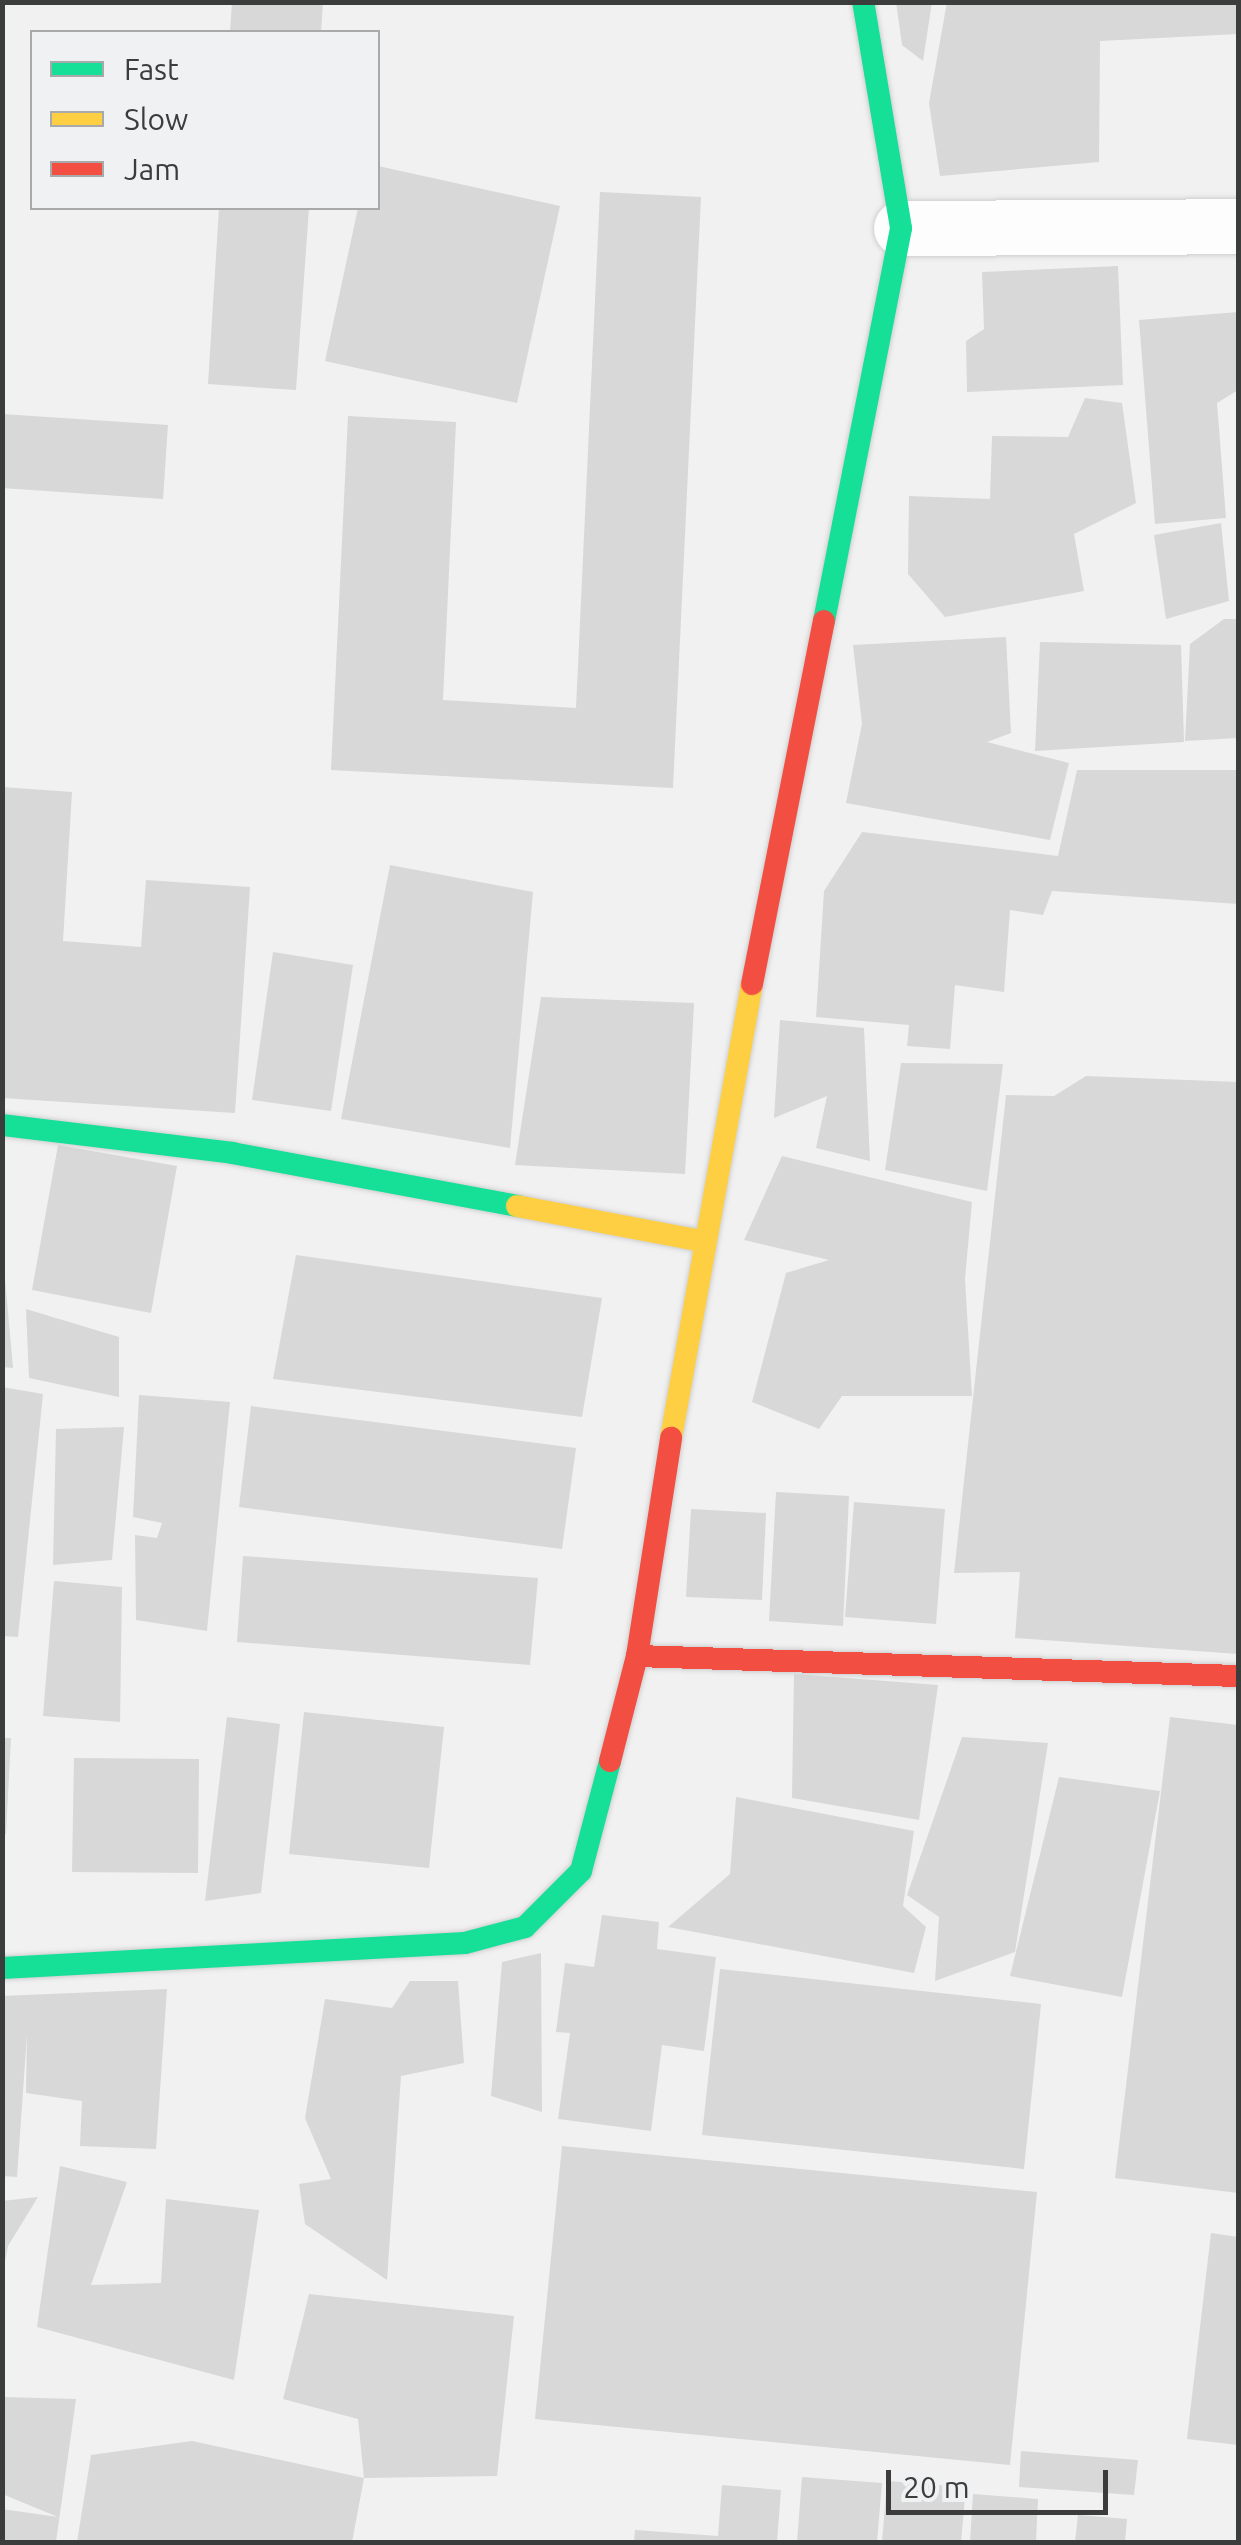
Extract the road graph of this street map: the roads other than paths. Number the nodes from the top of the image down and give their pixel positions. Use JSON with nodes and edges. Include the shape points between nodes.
{"nodes":[{"id":1,"x":863,"y":2,"type":"edge"},
{"id":2,"x":1238,"y":226,"type":"edge"},
{"id":3,"x":901,"y":228,"type":"junction"},
{"id":4,"x":2,"y":1125,"type":"edge"},
{"id":5,"x":702,"y":1241,"type":"junction"},
{"id":6,"x":637,"y":1656,"type":"junction"},
{"id":7,"x":1238,"y":1676,"type":"edge"},
{"id":8,"x":2,"y":1968,"type":"edge"}],
"edges":[{"from":1,"to":3,"type":"street"},
{"from":2,"to":3,"type":"street"},
{"from":3,"to":5,"type":"street"},
{"from":4,"to":5,"type":"street","via":[[232,1153]]},
{"from":5,"to":6,"type":"street"},
{"from":6,"to":7,"type":"street"},
{"from":6,"to":8,"type":"street","via":[[598,1829],[581,1871],[525,1927],[401,1952]]}]}
